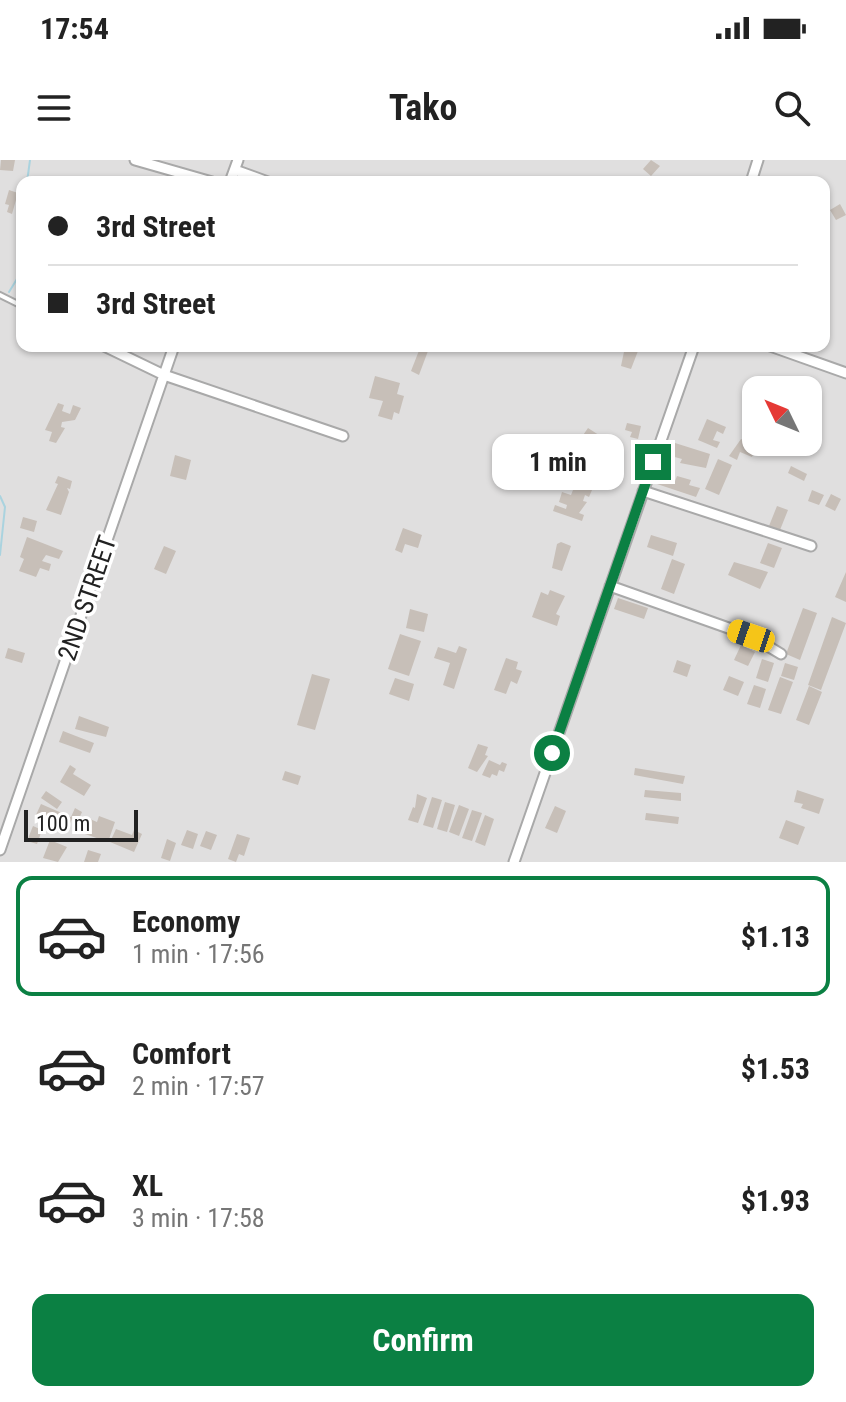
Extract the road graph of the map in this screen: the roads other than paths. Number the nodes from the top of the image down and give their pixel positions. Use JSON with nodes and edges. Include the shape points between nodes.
{"nodes":[{"id":1,"x":135,"y":160,"type":"edge"},
{"id":2,"x":236,"y":165,"type":"edge"},
{"id":3,"x":191,"y":176,"type":"edge"},
{"id":4,"x":257,"y":176,"type":"edge"},
{"id":5,"x":116,"y":352,"type":"edge"},
{"id":6,"x":172,"y":352,"type":"edge"},
{"id":7,"x":692,"y":352,"type":"edge"},
{"id":8,"x":787,"y":352,"type":"edge"},
{"id":9,"x":846,"y":373,"type":"edge"},
{"id":10,"x":164,"y":375,"type":"junction"},
{"id":11,"x":343,"y":436,"type":"dead end"},
{"id":12,"x":643,"y":491,"type":"junction"},
{"id":13,"x":811,"y":546,"type":"dead end"},
{"id":14,"x":610,"y":586,"type":"junction"},
{"id":15,"x":781,"y":654,"type":"dead end"},
{"id":16,"x":0,"y":850,"type":"edge"},
{"id":17,"x":514,"y":862,"type":"edge"}],
"edges":[{"from":1,"to":3,"type":"street"},
{"from":2,"to":4,"type":"street"},
{"from":5,"to":10,"type":"street"},
{"from":6,"to":10,"type":"street","name":"2ND STREET"},
{"from":7,"to":12,"type":"street"},
{"from":8,"to":9,"type":"street"},
{"from":10,"to":11,"type":"street"},
{"from":10,"to":16,"type":"street","name":"2ND STREET"},
{"from":12,"to":13,"type":"street"},
{"from":12,"to":14,"type":"street"},
{"from":14,"to":15,"type":"street","via":[[751,636]]},
{"from":14,"to":17,"type":"street"}]}
